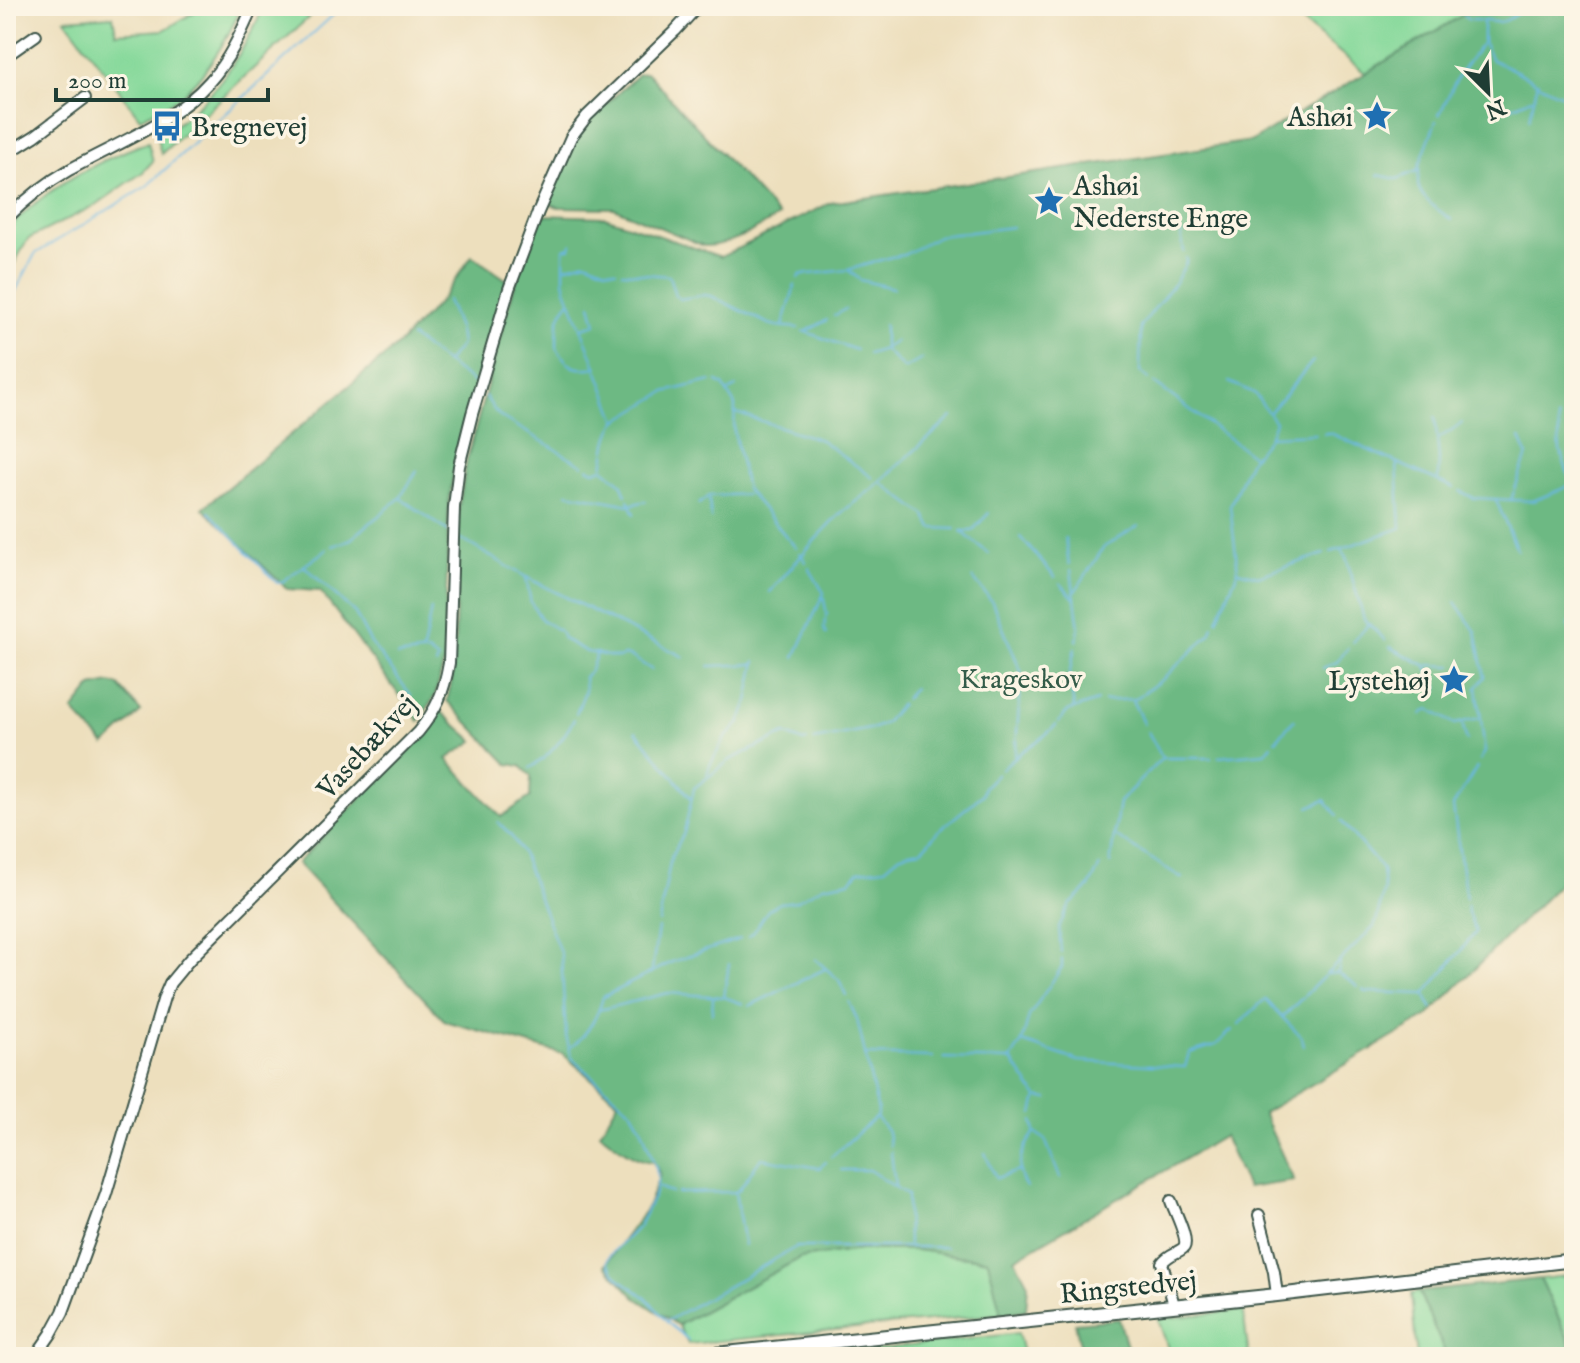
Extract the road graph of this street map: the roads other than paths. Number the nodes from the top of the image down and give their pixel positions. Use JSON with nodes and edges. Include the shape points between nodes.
{"nodes":[{"id":1,"x":253,"y":6,"type":"edge"},
{"id":2,"x":698,"y":6,"type":"edge"},
{"id":3,"x":36,"y":35,"type":"dead end"},
{"id":4,"x":6,"y":56,"type":"edge"},
{"id":5,"x":85,"y":98,"type":"dead end"},
{"id":6,"x":6,"y":154,"type":"edge"},
{"id":7,"x":6,"y":219,"type":"edge"},
{"id":8,"x":1171,"y":1201,"type":"dead end"},
{"id":9,"x":1259,"y":1215,"type":"dead end"},
{"id":10,"x":1574,"y":1260,"type":"edge"},
{"id":11,"x":1277,"y":1295,"type":"junction"},
{"id":12,"x":1174,"y":1305,"type":"junction"},
{"id":13,"x":35,"y":1357,"type":"edge"},
{"id":14,"x":687,"y":1357,"type":"edge"}],
"edges":[{"from":1,"to":7,"type":"street","via":[[229,56],[194,97],[146,130],[67,171]]},
{"from":2,"to":13,"type":"street","name":"Vasebækvej","via":[[571,137],[509,289],[459,466],[449,663],[440,701],[418,732],[170,983],[101,1208],[63,1312]]},
{"from":3,"to":4,"type":"street"},
{"from":5,"to":6,"type":"street"},
{"from":8,"to":12,"type":"street","via":[[1186,1244],[1162,1263]]},
{"from":9,"to":11,"type":"street"},
{"from":10,"to":11,"type":"main road","name":"Ringstedvej"},
{"from":11,"to":12,"type":"main road","name":"Ringstedvej"},
{"from":12,"to":14,"type":"main road","name":"Ringstedvej"}]}
